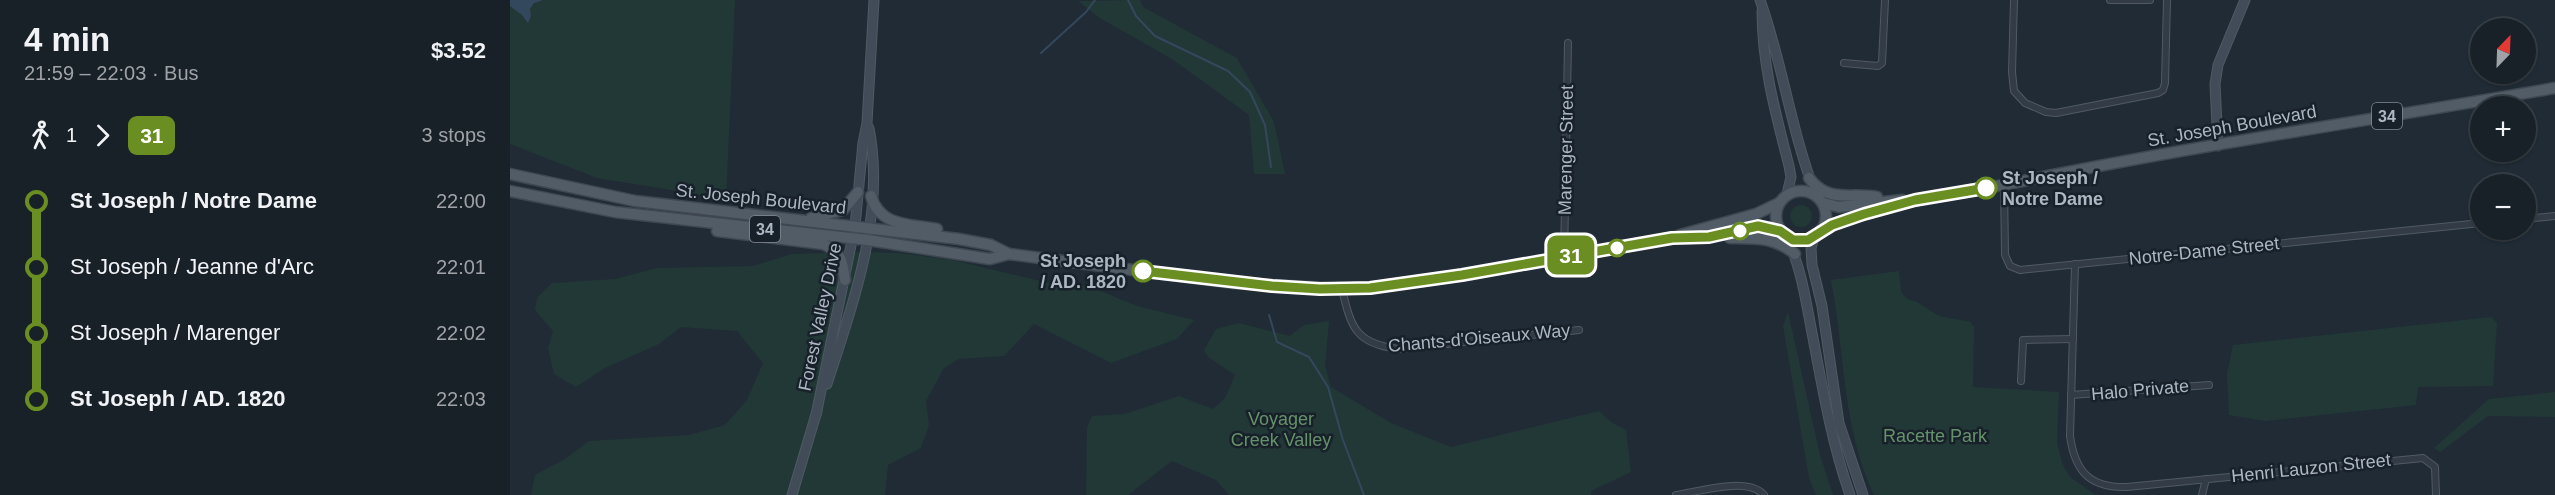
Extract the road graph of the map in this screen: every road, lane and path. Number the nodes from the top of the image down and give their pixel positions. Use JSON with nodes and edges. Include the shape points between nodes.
{"nodes":[{"id":1,"x":874,"y":0,"type":"edge"},
{"id":2,"x":1885,"y":0,"type":"edge"},
{"id":3,"x":2014,"y":0,"type":"edge"},
{"id":4,"x":2110,"y":0,"type":"edge"},
{"id":5,"x":2150,"y":0,"type":"edge"},
{"id":6,"x":2167,"y":0,"type":"edge"},
{"id":7,"x":2245,"y":0,"type":"edge"},
{"id":8,"x":1761,"y":2,"type":"edge"},
{"id":9,"x":1568,"y":44,"type":"dead end"},
{"id":10,"x":1844,"y":63,"type":"dead end"},
{"id":11,"x":2555,"y":88,"type":"edge"},
{"id":12,"x":867,"y":123,"type":"junction"},
{"id":13,"x":2218,"y":146,"type":"junction"},
{"id":14,"x":510,"y":174,"type":"edge"},
{"id":15,"x":1809,"y":178,"type":"junction"},
{"id":16,"x":2004,"y":185,"type":"junction"},
{"id":17,"x":510,"y":191,"type":"edge"},
{"id":18,"x":858,"y":192,"type":"junction"},
{"id":19,"x":871,"y":196,"type":"junction"},
{"id":20,"x":1783,"y":199,"type":"junction"},
{"id":21,"x":1819,"y":199,"type":"junction"},
{"id":22,"x":1892,"y":200,"type":"junction"},
{"id":23,"x":1915,"y":200,"type":"junction"},
{"id":24,"x":615,"y":212,"type":"junction"},
{"id":25,"x":2555,"y":216,"type":"edge"},
{"id":26,"x":2536,"y":218,"type":"edge"},
{"id":27,"x":799,"y":220,"type":"junction"},
{"id":28,"x":2470,"y":224,"type":"edge"},
{"id":29,"x":855,"y":226,"type":"junction"},
{"id":30,"x":869,"y":227,"type":"junction"},
{"id":31,"x":1818,"y":233,"type":"junction"},
{"id":32,"x":1783,"y":234,"type":"junction"},
{"id":33,"x":1709,"y":237,"type":"junction"},
{"id":34,"x":854,"y":238,"type":"junction"},
{"id":35,"x":959,"y":238,"type":"junction"},
{"id":36,"x":1672,"y":238,"type":"junction"},
{"id":37,"x":868,"y":240,"type":"junction"},
{"id":38,"x":1009,"y":254,"type":"junction"},
{"id":39,"x":1795,"y":254,"type":"junction"},
{"id":40,"x":1564,"y":257,"type":"junction"},
{"id":41,"x":2075,"y":264,"type":"junction"},
{"id":42,"x":845,"y":280,"type":"junction"},
{"id":43,"x":1342,"y":289,"type":"junction"},
{"id":44,"x":1579,"y":330,"type":"dead end"},
{"id":45,"x":2073,"y":339,"type":"junction"},
{"id":46,"x":2021,"y":381,"type":"dead end"},
{"id":47,"x":2209,"y":384,"type":"dead end"},
{"id":48,"x":2071,"y":396,"type":"junction"},
{"id":49,"x":816,"y":415,"type":"junction"},
{"id":50,"x":2206,"y":479,"type":"junction"},
{"id":51,"x":1691,"y":494,"type":"edge"},
{"id":52,"x":792,"y":495,"type":"edge"},
{"id":53,"x":1676,"y":495,"type":"edge"},
{"id":54,"x":1764,"y":495,"type":"edge"},
{"id":55,"x":1850,"y":495,"type":"edge"},
{"id":56,"x":1863,"y":495,"type":"edge"},
{"id":57,"x":2202,"y":495,"type":"edge"},
{"id":58,"x":2436,"y":495,"type":"edge"}],
"edges":[{"from":1,"to":12,"type":"street"},
{"from":2,"to":10,"type":"street","via":[[1882,63]]},
{"from":3,"to":6,"type":"street","via":[[2014,92],[2036,109],[2056,113],[2161,92],[2165,83]]},
{"from":4,"to":5,"type":"street"},
{"from":7,"to":13,"type":"street","via":[[2218,65]]},
{"from":8,"to":15,"type":"street"},
{"from":8,"to":20,"type":"street","via":[[1766,69],[1790,166],[1791,177]]},
{"from":9,"to":40,"type":"street","name":"Marenger Street"},
{"from":11,"to":13,"type":"main road","name":"St. Joseph Boulevard","number":"34"},
{"from":12,"to":18,"type":"street","name":"Forest Valley Drive"},
{"from":12,"to":19,"type":"street","name":"Forest Valley Drive","via":[[873,151]]},
{"from":13,"to":16,"type":"main road","name":"St. Joseph Boulevard","number":"34"},
{"from":14,"to":27,"type":"main road","name":"St. Joseph Boulevard","number":"34","via":[[635,201]]},
{"from":15,"to":21,"type":"street"},
{"from":15,"to":22,"type":"main road","via":[[1829,193]]},
{"from":16,"to":23,"type":"main road","name":"St. Joseph Boulevard","number":"34"},
{"from":16,"to":41,"type":"street","name":"Notre-Dame Street","via":[[2005,255],[2010,266],[2020,270]]},
{"from":17,"to":24,"type":"main road","name":"St. Joseph Boulevard","number":"34"},
{"from":18,"to":27,"type":"main road","via":[[838,213]]},
{"from":18,"to":29,"type":"street","name":"Forest Valley Drive"},
{"from":19,"to":30,"type":"street","name":"Forest Valley Drive"},
{"from":19,"to":35,"type":"main road","via":[[881,215],[890,220],[945,230]]},
{"from":20,"to":21,"type":"main road","number":"34","via":[[1801,190]]},
{"from":20,"to":32,"type":"main road","via":[[1775,217]]},
{"from":20,"to":36,"type":"main road","name":"St. Joseph Boulevard","number":"34","via":[[1756,214]]},
{"from":21,"to":22,"type":"main road","name":"St. Joseph Boulevard","number":"34","via":[[1839,207]]},
{"from":21,"to":31,"type":"main road","via":[[1826,217]]},
{"from":22,"to":23,"type":"main road","name":"St. Joseph Boulevard","number":"34"},
{"from":23,"to":31,"type":"main road","name":"St. Joseph Boulevard","number":"34"},
{"from":24,"to":34,"type":"main road","name":"St. Joseph Boulevard","number":"34"},
{"from":24,"to":42,"type":"main road","via":[[633,221],[823,244],[840,256]]},
{"from":25,"to":26,"type":"street"},
{"from":27,"to":29,"type":"main road","name":"St. Joseph Boulevard","number":"34"},
{"from":28,"to":41,"type":"street","name":"Notre-Dame Street"},
{"from":29,"to":30,"type":"main road","name":"St. Joseph Boulevard","number":"34"},
{"from":29,"to":34,"type":"street","name":"Forest Valley Drive"},
{"from":30,"to":35,"type":"main road","name":"St. Joseph Boulevard","number":"34"},
{"from":30,"to":37,"type":"street","name":"Forest Valley Drive"},
{"from":31,"to":32,"type":"main road","number":"34","via":[[1800,241]]},
{"from":31,"to":56,"type":"street","via":[[1811,248],[1812,265],[1839,423]]},
{"from":32,"to":33,"type":"main road","name":"St. Joseph Boulevard","number":"34","via":[[1758,226]]},
{"from":32,"to":39,"type":"street"},
{"from":33,"to":36,"type":"main road","name":"St. Joseph Boulevard","number":"34"},
{"from":33,"to":39,"type":"main road","via":[[1766,238],[1785,245]]},
{"from":34,"to":37,"type":"main road","name":"St. Joseph Boulevard","number":"34"},
{"from":34,"to":42,"type":"street","name":"Forest Valley Drive"},
{"from":35,"to":38,"type":"main road","name":"St. Joseph Boulevard","number":"34","via":[[991,245]]},
{"from":36,"to":40,"type":"main road","name":"St. Joseph Boulevard","number":"34"},
{"from":37,"to":38,"type":"main road","name":"St. Joseph Boulevard","number":"34","via":[[990,259]]},
{"from":37,"to":49,"type":"street","name":"Forest Valley Drive"},
{"from":38,"to":43,"type":"main road","name":"St. Joseph Boulevard","number":"34","via":[[1234,283]]},
{"from":39,"to":55,"type":"street","via":[[1830,431]]},
{"from":40,"to":43,"type":"main road","name":"St. Joseph Boulevard","number":"34","via":[[1451,277]]},
{"from":41,"to":45,"type":"street","name":"Henri Lauzon Street"},
{"from":42,"to":49,"type":"street","name":"Forest Valley Drive"},
{"from":43,"to":44,"type":"street","name":"Chants-d'Oiseaux Way","via":[[1350,322],[1362,338],[1378,346],[1399,349]]},
{"from":45,"to":46,"type":"street","via":[[2023,340]]},
{"from":45,"to":48,"type":"street","name":"Henri Lauzon Street"},
{"from":47,"to":48,"type":"street","name":"Halo Private"},
{"from":48,"to":50,"type":"street","name":"Henri Lauzon Street","via":[[2072,453],[2091,479],[2115,488]]},
{"from":49,"to":52,"type":"street","name":"Forest Valley Drive"},
{"from":50,"to":57,"type":"street"},
{"from":50,"to":58,"type":"street","name":"Henri Lauzon Street","via":[[2423,458],[2435,467]]},
{"from":51,"to":53,"type":"street"},
{"from":51,"to":54,"type":"street","via":[[1741,485]]}]}
